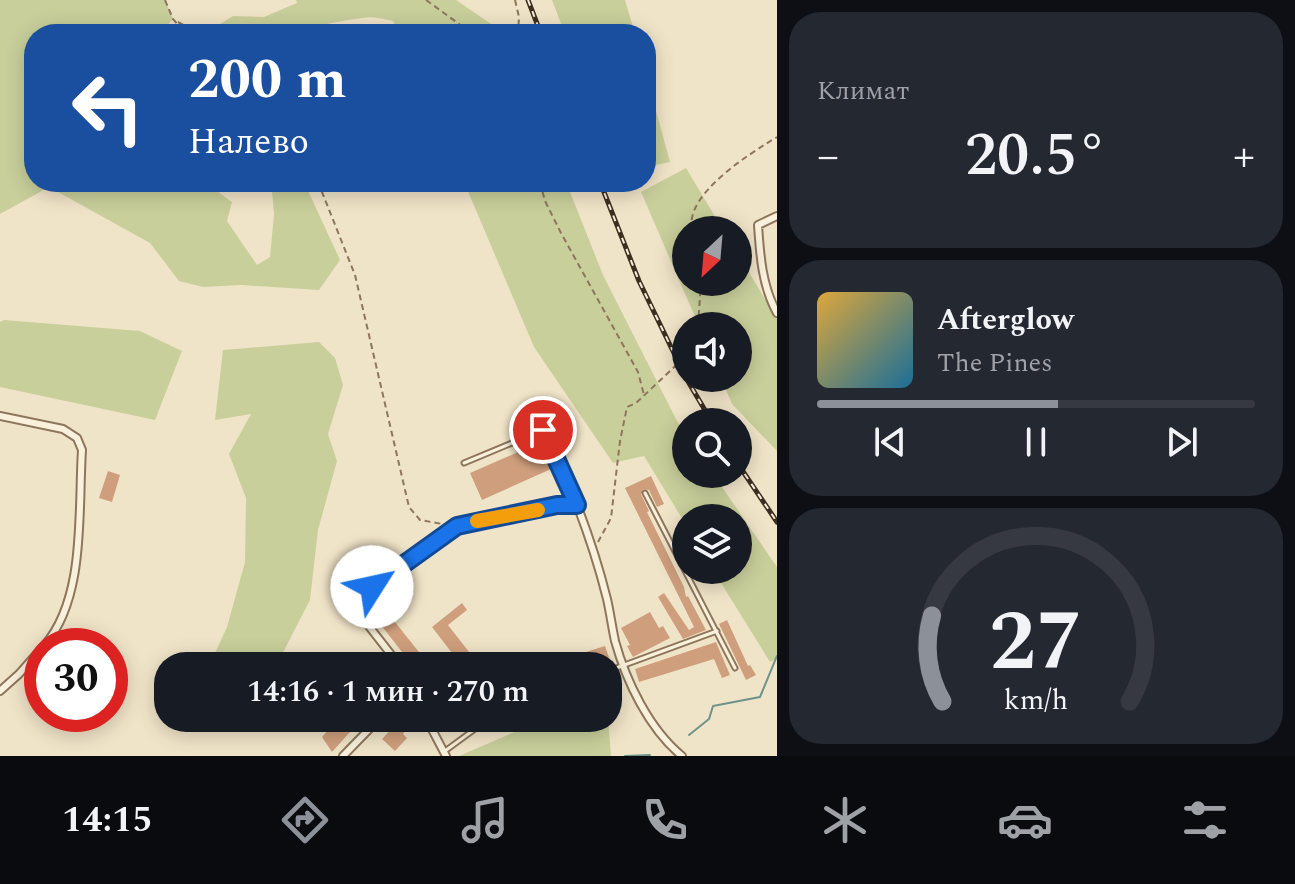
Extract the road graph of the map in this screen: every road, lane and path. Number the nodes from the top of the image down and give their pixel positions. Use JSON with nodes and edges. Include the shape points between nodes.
{"nodes":[{"id":1,"x":165,"y":0,"type":"edge"},
{"id":2,"x":426,"y":0,"type":"edge"},
{"id":3,"x":515,"y":0,"type":"edge"},
{"id":4,"x":173,"y":19,"type":"junction"},
{"id":5,"x":177,"y":24,"type":"edge"},
{"id":6,"x":182,"y":24,"type":"edge"},
{"id":7,"x":459,"y":24,"type":"edge"},
{"id":8,"x":519,"y":24,"type":"edge"},
{"id":9,"x":777,"y":137,"type":"edge"},
{"id":10,"x":322,"y":192,"type":"edge"},
{"id":11,"x":543,"y":192,"type":"edge"},
{"id":12,"x":692,"y":216,"type":"edge"},
{"id":13,"x":775,"y":216,"type":"edge"},
{"id":14,"x":777,"y":313,"type":"edge"},
{"id":15,"x":672,"y":369,"type":"edge"},
{"id":16,"x":644,"y":395,"type":"junction"},
{"id":17,"x":0,"y":416,"type":"edge"},
{"id":18,"x":464,"y":463,"type":"dead end"},
{"id":19,"x":645,"y":493,"type":"dead end"},
{"id":20,"x":577,"y":505,"type":"junction"},
{"id":21,"x":457,"y":526,"type":"junction"},
{"id":22,"x":593,"y":548,"type":"junction"},
{"id":23,"x":58,"y":628,"type":"edge"},
{"id":24,"x":717,"y":631,"type":"junction"},
{"id":25,"x":389,"y":652,"type":"edge"},
{"id":26,"x":624,"y":666,"type":"junction"},
{"id":27,"x":24,"y":668,"type":"edge"},
{"id":28,"x":735,"y":668,"type":"dead end"},
{"id":29,"x":0,"y":691,"type":"edge"},
{"id":30,"x":366,"y":732,"type":"edge"},
{"id":31,"x":433,"y":732,"type":"edge"},
{"id":32,"x":472,"y":732,"type":"edge"},
{"id":33,"x":445,"y":754,"type":"edge"},
{"id":34,"x":343,"y":756,"type":"edge"},
{"id":35,"x":682,"y":756,"type":"edge"}],
"edges":[{"from":1,"to":4,"type":"path"},
{"from":2,"to":7,"type":"path"},
{"from":3,"to":8,"type":"path"},
{"from":4,"to":5,"type":"path"},
{"from":4,"to":6,"type":"path"},
{"from":9,"to":12,"type":"path","via":[[736,162],[698,201]]},
{"from":10,"to":21,"type":"path","via":[[355,275],[409,507],[420,520]]},
{"from":11,"to":16,"type":"path","via":[[638,372]]},
{"from":13,"to":14,"type":"street","via":[[758,225],[761,264]]},
{"from":15,"to":16,"type":"path"},
{"from":16,"to":22,"type":"path","via":[[627,407],[611,518]]},
{"from":17,"to":23,"type":"street","via":[[63,429],[77,438],[82,450],[71,598]]},
{"from":18,"to":20,"type":"lane","via":[[543,430]]},
{"from":19,"to":24,"type":"lane"},
{"from":20,"to":21,"type":"street"},
{"from":20,"to":22,"type":"street"},
{"from":21,"to":25,"type":"street","via":[[350,602]]},
{"from":22,"to":26,"type":"street"},
{"from":24,"to":26,"type":"lane"},
{"from":24,"to":28,"type":"lane"},
{"from":26,"to":35,"type":"street","via":[[650,719]]},
{"from":27,"to":29,"type":"street"},
{"from":30,"to":34,"type":"street"},
{"from":31,"to":33,"type":"street"},
{"from":32,"to":33,"type":"lane"}]}
